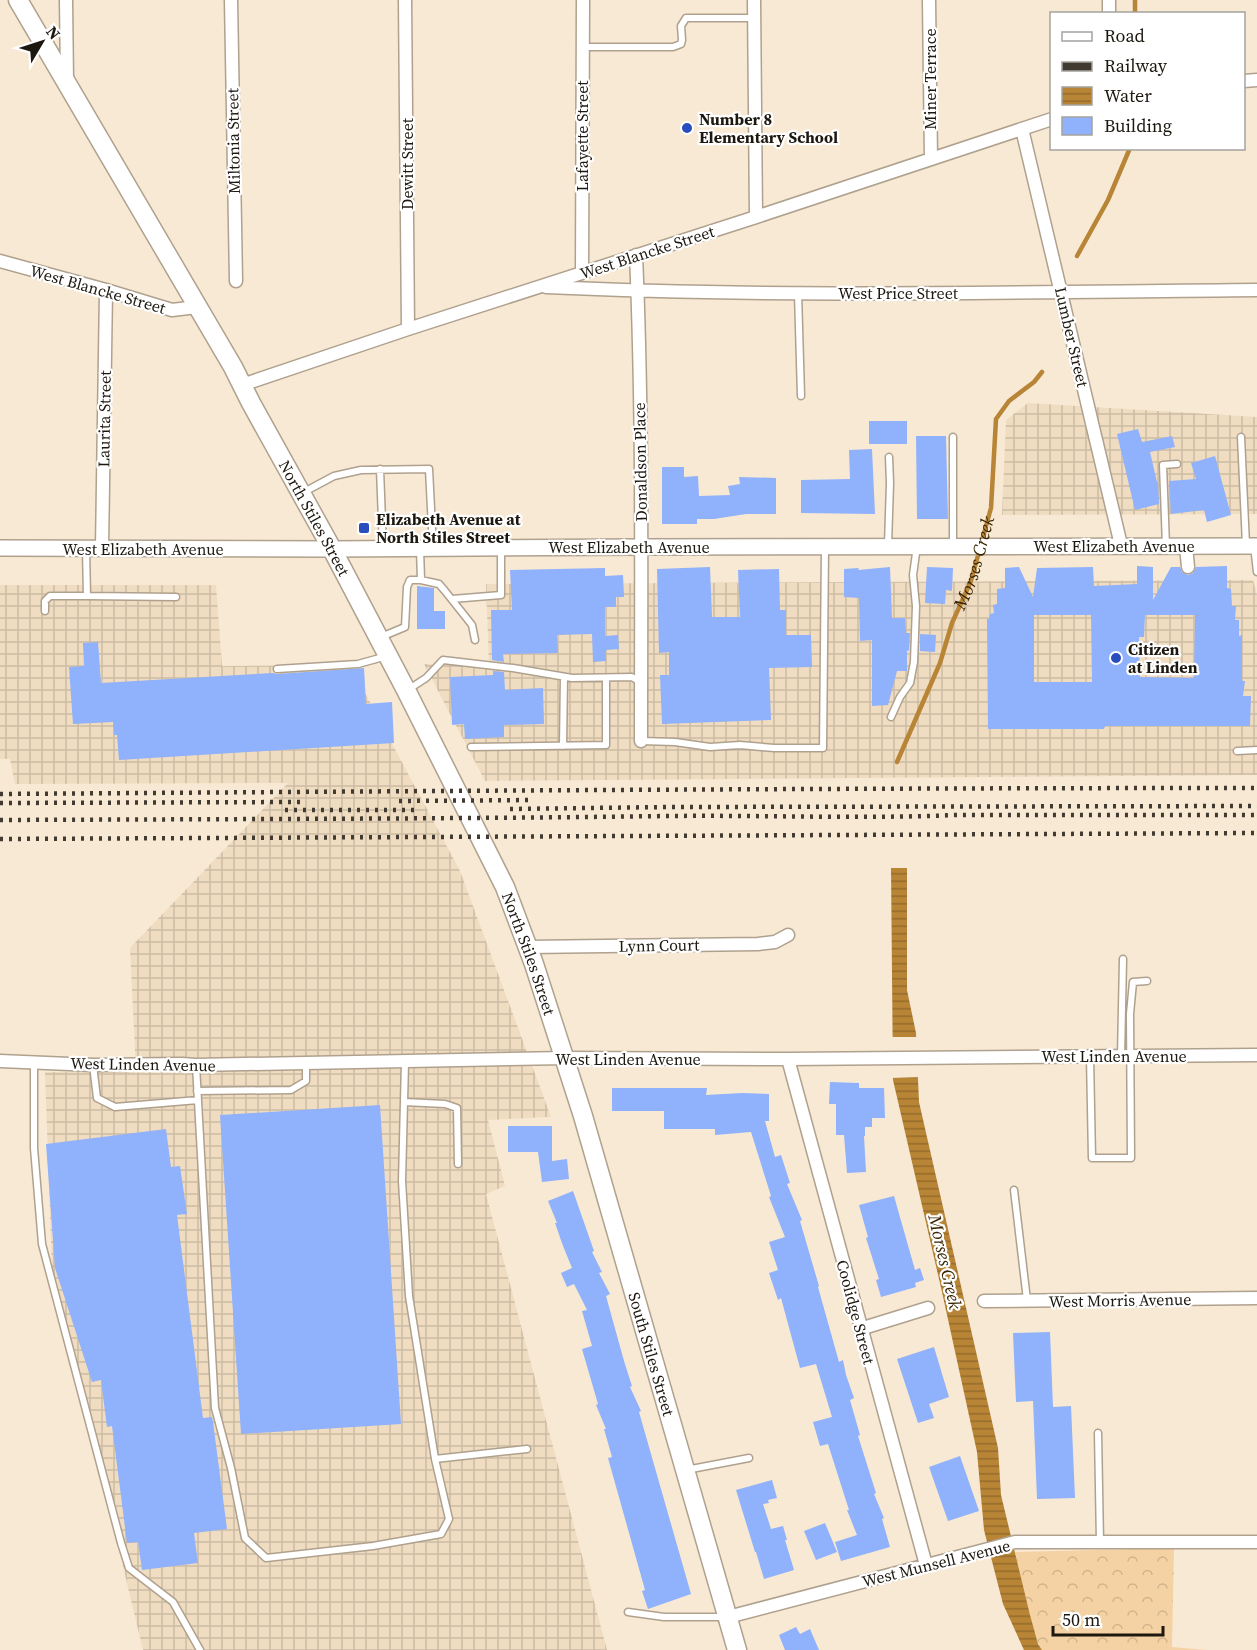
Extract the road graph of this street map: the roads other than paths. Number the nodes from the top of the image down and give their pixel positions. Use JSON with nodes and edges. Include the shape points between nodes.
{"nodes":[{"id":1,"x":18,"y":0,"type":"edge"},
{"id":2,"x":66,"y":0,"type":"edge"},
{"id":3,"x":231,"y":0,"type":"edge"},
{"id":4,"x":405,"y":0,"type":"edge"},
{"id":5,"x":583,"y":0,"type":"edge"},
{"id":6,"x":754,"y":0,"type":"edge"},
{"id":7,"x":929,"y":0,"type":"edge"},
{"id":8,"x":754,"y":18,"type":"junction"},
{"id":9,"x":583,"y":47,"type":"junction"},
{"id":10,"x":67,"y":85,"type":"junction"},
{"id":11,"x":1050,"y":119,"type":"edge"},
{"id":12,"x":1022,"y":129,"type":"junction"},
{"id":13,"x":931,"y":159,"type":"junction"},
{"id":14,"x":756,"y":216,"type":"junction"},
{"id":15,"x":636,"y":255,"type":"junction"},
{"id":16,"x":0,"y":261,"type":"edge"},
{"id":17,"x":582,"y":273,"type":"junction"},
{"id":18,"x":236,"y":281,"type":"dead end"},
{"id":19,"x":539,"y":286,"type":"junction"},
{"id":20,"x":106,"y":290,"type":"junction"},
{"id":21,"x":1257,"y":290,"type":"edge"},
{"id":22,"x":638,"y":291,"type":"junction"},
{"id":23,"x":1061,"y":292,"type":"junction"},
{"id":24,"x":798,"y":293,"type":"junction"},
{"id":25,"x":197,"y":307,"type":"junction"},
{"id":26,"x":408,"y":329,"type":"junction"},
{"id":27,"x":242,"y":385,"type":"junction"},
{"id":28,"x":801,"y":396,"type":"dead end"},
{"id":29,"x":953,"y":437,"type":"dead end"},
{"id":30,"x":1241,"y":437,"type":"dead end"},
{"id":31,"x":889,"y":457,"type":"dead end"},
{"id":32,"x":1177,"y":464,"type":"dead end"},
{"id":33,"x":380,"y":470,"type":"junction"},
{"id":34,"x":301,"y":494,"type":"junction"},
{"id":35,"x":1121,"y":545,"type":"junction"},
{"id":36,"x":825,"y":546,"type":"junction"},
{"id":37,"x":888,"y":546,"type":"junction"},
{"id":38,"x":917,"y":546,"type":"junction"},
{"id":39,"x":952,"y":546,"type":"junction"},
{"id":40,"x":1166,"y":546,"type":"junction"},
{"id":41,"x":1186,"y":546,"type":"junction"},
{"id":42,"x":1252,"y":546,"type":"edge"},
{"id":43,"x":641,"y":547,"type":"junction"},
{"id":44,"x":0,"y":548,"type":"edge"},
{"id":45,"x":86,"y":548,"type":"junction"},
{"id":46,"x":102,"y":548,"type":"junction"},
{"id":47,"x":427,"y":548,"type":"junction"},
{"id":48,"x":501,"y":548,"type":"junction"},
{"id":49,"x":332,"y":549,"type":"junction"},
{"id":50,"x":383,"y":549,"type":"junction"},
{"id":51,"x":1188,"y":567,"type":"dead end"},
{"id":52,"x":1257,"y":572,"type":"edge"},
{"id":53,"x":421,"y":580,"type":"junction"},
{"id":54,"x":87,"y":596,"type":"junction"},
{"id":55,"x":176,"y":597,"type":"dead end"},
{"id":56,"x":452,"y":599,"type":"junction"},
{"id":57,"x":45,"y":611,"type":"dead end"},
{"id":58,"x":378,"y":638,"type":"junction"},
{"id":59,"x":475,"y":640,"type":"dead end"},
{"id":60,"x":387,"y":656,"type":"junction"},
{"id":61,"x":277,"y":669,"type":"dead end"},
{"id":62,"x":564,"y":677,"type":"junction"},
{"id":63,"x":606,"y":678,"type":"junction"},
{"id":64,"x":641,"y":682,"type":"junction"},
{"id":65,"x":406,"y":690,"type":"junction"},
{"id":66,"x":891,"y":717,"type":"dead end"},
{"id":67,"x":641,"y":741,"type":"joint"},
{"id":68,"x":563,"y":746,"type":"junction"},
{"id":69,"x":471,"y":747,"type":"dead end"},
{"id":70,"x":1257,"y":750,"type":"edge"},
{"id":71,"x":1237,"y":751,"type":"dead end"},
{"id":72,"x":788,"y":935,"type":"dead end"},
{"id":73,"x":528,"y":947,"type":"junction"},
{"id":74,"x":1123,"y":959,"type":"dead end"},
{"id":75,"x":1147,"y":981,"type":"dead end"},
{"id":76,"x":1257,"y":1055,"type":"edge"},
{"id":77,"x":1090,"y":1056,"type":"junction"},
{"id":78,"x":1126,"y":1056,"type":"junction"},
{"id":79,"x":565,"y":1058,"type":"junction"},
{"id":80,"x":788,"y":1059,"type":"junction"},
{"id":81,"x":0,"y":1061,"type":"edge"},
{"id":82,"x":34,"y":1062,"type":"junction"},
{"id":83,"x":405,"y":1062,"type":"junction"},
{"id":84,"x":306,"y":1064,"type":"junction"},
{"id":85,"x":93,"y":1065,"type":"junction"},
{"id":86,"x":196,"y":1065,"type":"junction"},
{"id":87,"x":197,"y":1091,"type":"junction"},
{"id":88,"x":198,"y":1100,"type":"junction"},
{"id":89,"x":404,"y":1102,"type":"junction"},
{"id":90,"x":458,"y":1164,"type":"dead end"},
{"id":91,"x":1014,"y":1190,"type":"dead end"},
{"id":92,"x":1257,"y":1298,"type":"edge"},
{"id":93,"x":984,"y":1301,"type":"dead end"},
{"id":94,"x":1027,"y":1301,"type":"junction"},
{"id":95,"x":928,"y":1308,"type":"dead end"},
{"id":96,"x":860,"y":1329,"type":"junction"},
{"id":97,"x":1098,"y":1433,"type":"dead end"},
{"id":98,"x":527,"y":1449,"type":"dead end"},
{"id":99,"x":749,"y":1458,"type":"dead end"},
{"id":100,"x":435,"y":1459,"type":"junction"},
{"id":101,"x":686,"y":1470,"type":"junction"},
{"id":102,"x":1100,"y":1542,"type":"junction"},
{"id":103,"x":1257,"y":1542,"type":"edge"},
{"id":104,"x":926,"y":1565,"type":"junction"},
{"id":105,"x":628,"y":1612,"type":"dead end"},
{"id":106,"x":728,"y":1617,"type":"junction"},
{"id":107,"x":200,"y":1650,"type":"edge"},
{"id":108,"x":737,"y":1650,"type":"edge"}],
"edges":[{"from":1,"to":10,"type":"main road","name":"North Stiles Street"},
{"from":2,"to":10,"type":"street"},
{"from":3,"to":18,"type":"street","name":"Miltonia Street"},
{"from":4,"to":26,"type":"street","name":"Dewitt Street"},
{"from":5,"to":9,"type":"street","name":"Lafayette Street"},
{"from":6,"to":8,"type":"street"},
{"from":7,"to":13,"type":"street","name":"Miner Terrace"},
{"from":8,"to":9,"type":"lane","via":[[687,18],[681,26],[681,44],[674,47]]},
{"from":8,"to":14,"type":"street"},
{"from":9,"to":17,"type":"street","name":"Lafayette Street"},
{"from":10,"to":25,"type":"main road","name":"North Stiles Street"},
{"from":11,"to":12,"type":"street","name":"West Blancke Street"},
{"from":12,"to":13,"type":"street","name":"West Blancke Street"},
{"from":12,"to":23,"type":"street","name":"Lumber Street"},
{"from":13,"to":14,"type":"street","name":"West Blancke Street"},
{"from":14,"to":15,"type":"street","name":"West Blancke Street"},
{"from":15,"to":17,"type":"street","name":"West Blancke Street"},
{"from":15,"to":22,"type":"street","name":"Donaldson Place"},
{"from":16,"to":20,"type":"street","name":"West Blancke Street"},
{"from":17,"to":19,"type":"street","name":"West Blancke Street"},
{"from":19,"to":22,"type":"street","name":"West Price Street"},
{"from":19,"to":26,"type":"street","name":"West Blancke Street"},
{"from":20,"to":25,"type":"street","name":"West Blancke Street","via":[[172,310]]},
{"from":20,"to":46,"type":"street","name":"Laurita Street"},
{"from":21,"to":23,"type":"street","name":"West Price Street"},
{"from":22,"to":24,"type":"street","name":"West Price Street"},
{"from":22,"to":43,"type":"street","name":"Donaldson Place"},
{"from":23,"to":24,"type":"street","name":"West Price Street"},
{"from":23,"to":35,"type":"street","name":"Lumber Street"},
{"from":24,"to":28,"type":"lane"},
{"from":25,"to":27,"type":"main road","name":"North Stiles Street"},
{"from":26,"to":27,"type":"street","name":"West Blancke Street"},
{"from":27,"to":34,"type":"main road","name":"North Stiles Street"},
{"from":29,"to":39,"type":"lane"},
{"from":30,"to":42,"type":"lane"},
{"from":31,"to":37,"type":"lane"},
{"from":32,"to":40,"type":"lane","via":[[1163,465]]},
{"from":33,"to":34,"type":"lane","via":[[334,476]]},
{"from":33,"to":47,"type":"lane","via":[[429,469]]},
{"from":33,"to":50,"type":"lane"},
{"from":34,"to":49,"type":"main road","name":"North Stiles Street"},
{"from":35,"to":39,"type":"street","name":"West Elizabeth Avenue"},
{"from":35,"to":40,"type":"street","name":"West Elizabeth Avenue"},
{"from":36,"to":37,"type":"street","name":"West Elizabeth Avenue"},
{"from":36,"to":43,"type":"street","name":"West Elizabeth Avenue"},
{"from":36,"to":67,"type":"lane","via":[[823,748],[710,747]]},
{"from":37,"to":38,"type":"street","name":"West Elizabeth Avenue"},
{"from":38,"to":39,"type":"street","name":"West Elizabeth Avenue"},
{"from":38,"to":66,"type":"lane","via":[[913,575],[915,662],[910,683]]},
{"from":40,"to":41,"type":"street","name":"West Elizabeth Avenue"},
{"from":41,"to":42,"type":"street","name":"West Elizabeth Avenue"},
{"from":41,"to":51,"type":"street"},
{"from":42,"to":52,"type":"lane"},
{"from":43,"to":48,"type":"street","name":"West Elizabeth Avenue"},
{"from":43,"to":64,"type":"street","name":"Donaldson Place"},
{"from":44,"to":45,"type":"street","name":"West Elizabeth Avenue"},
{"from":45,"to":46,"type":"street","name":"West Elizabeth Avenue"},
{"from":45,"to":54,"type":"lane"},
{"from":46,"to":49,"type":"street","name":"West Elizabeth Avenue"},
{"from":47,"to":48,"type":"street","name":"West Elizabeth Avenue"},
{"from":47,"to":50,"type":"street","name":"West Elizabeth Avenue"},
{"from":47,"to":53,"type":"lane"},
{"from":48,"to":56,"type":"lane","via":[[501,595]]},
{"from":49,"to":50,"type":"street","name":"West Elizabeth Avenue"},
{"from":49,"to":58,"type":"main road","name":"North Stiles Street"},
{"from":53,"to":56,"type":"lane","via":[[439,584]]},
{"from":53,"to":58,"type":"lane","via":[[410,580],[407,587],[405,627]]},
{"from":54,"to":55,"type":"lane"},
{"from":54,"to":57,"type":"lane","via":[[50,596],[45,601]]},
{"from":56,"to":59,"type":"lane","via":[[472,625]]},
{"from":58,"to":60,"type":"main road","name":"North Stiles Street"},
{"from":60,"to":61,"type":"lane","via":[[358,664]]},
{"from":60,"to":65,"type":"main road","name":"North Stiles Street"},
{"from":62,"to":63,"type":"lane"},
{"from":62,"to":65,"type":"lane","via":[[443,660],[426,678]]},
{"from":62,"to":68,"type":"lane"},
{"from":63,"to":64,"type":"lane","via":[[632,677]]},
{"from":63,"to":68,"type":"lane","via":[[606,745]]},
{"from":64,"to":67,"type":"street","name":"Donaldson Place"},
{"from":65,"to":73,"type":"main road","name":"North Stiles Street","via":[[505,887]]},
{"from":68,"to":69,"type":"lane"},
{"from":70,"to":71,"type":"lane"},
{"from":72,"to":73,"type":"street","name":"Lynn Court","via":[[758,944]]},
{"from":73,"to":79,"type":"main road","name":"North Stiles Street"},
{"from":74,"to":78,"type":"lane"},
{"from":75,"to":78,"type":"lane","via":[[1133,982]]},
{"from":76,"to":78,"type":"street","name":"West Linden Avenue"},
{"from":77,"to":78,"type":"street","name":"West Linden Avenue"},
{"from":77,"to":78,"type":"lane","via":[[1092,1158],[1131,1158]]},
{"from":77,"to":80,"type":"street","name":"West Linden Avenue"},
{"from":79,"to":80,"type":"street","name":"West Linden Avenue"},
{"from":79,"to":83,"type":"street","name":"West Linden Avenue"},
{"from":79,"to":101,"type":"main road","name":"South Stiles Street"},
{"from":80,"to":96,"type":"street","name":"Coolidge Street"},
{"from":81,"to":82,"type":"street","name":"West Linden Avenue"},
{"from":82,"to":85,"type":"street","name":"West Linden Avenue"},
{"from":82,"to":107,"type":"lane","via":[[34,1148],[42,1244],[121,1543],[129,1568],[173,1602]]},
{"from":83,"to":84,"type":"street","name":"West Linden Avenue"},
{"from":83,"to":89,"type":"lane"},
{"from":84,"to":86,"type":"street","name":"West Linden Avenue"},
{"from":84,"to":87,"type":"lane","via":[[306,1081],[291,1090]]},
{"from":85,"to":86,"type":"street","name":"West Linden Avenue"},
{"from":85,"to":88,"type":"lane","via":[[97,1098],[115,1107]]},
{"from":86,"to":87,"type":"lane"},
{"from":87,"to":88,"type":"lane"},
{"from":88,"to":100,"type":"lane","via":[[215,1408],[245,1538],[266,1558],[441,1534],[449,1519]]},
{"from":89,"to":90,"type":"lane","via":[[457,1108]]},
{"from":89,"to":100,"type":"lane","via":[[402,1181],[409,1296]]},
{"from":91,"to":94,"type":"lane"},
{"from":92,"to":94,"type":"street","name":"West Morris Avenue"},
{"from":93,"to":94,"type":"street","name":"West Morris Avenue"},
{"from":95,"to":96,"type":"street"},
{"from":96,"to":104,"type":"street","name":"Coolidge Street"},
{"from":97,"to":102,"type":"lane"},
{"from":98,"to":100,"type":"lane"},
{"from":99,"to":101,"type":"lane"},
{"from":101,"to":106,"type":"main road","name":"South Stiles Street"},
{"from":102,"to":103,"type":"street","name":"West Munsell Avenue"},
{"from":102,"to":104,"type":"street","name":"West Munsell Avenue","via":[[1015,1542]]},
{"from":104,"to":106,"type":"street","name":"West Munsell Avenue"},
{"from":105,"to":106,"type":"lane","via":[[663,1617]]},
{"from":106,"to":108,"type":"main road","name":"South Stiles Street"}]}
